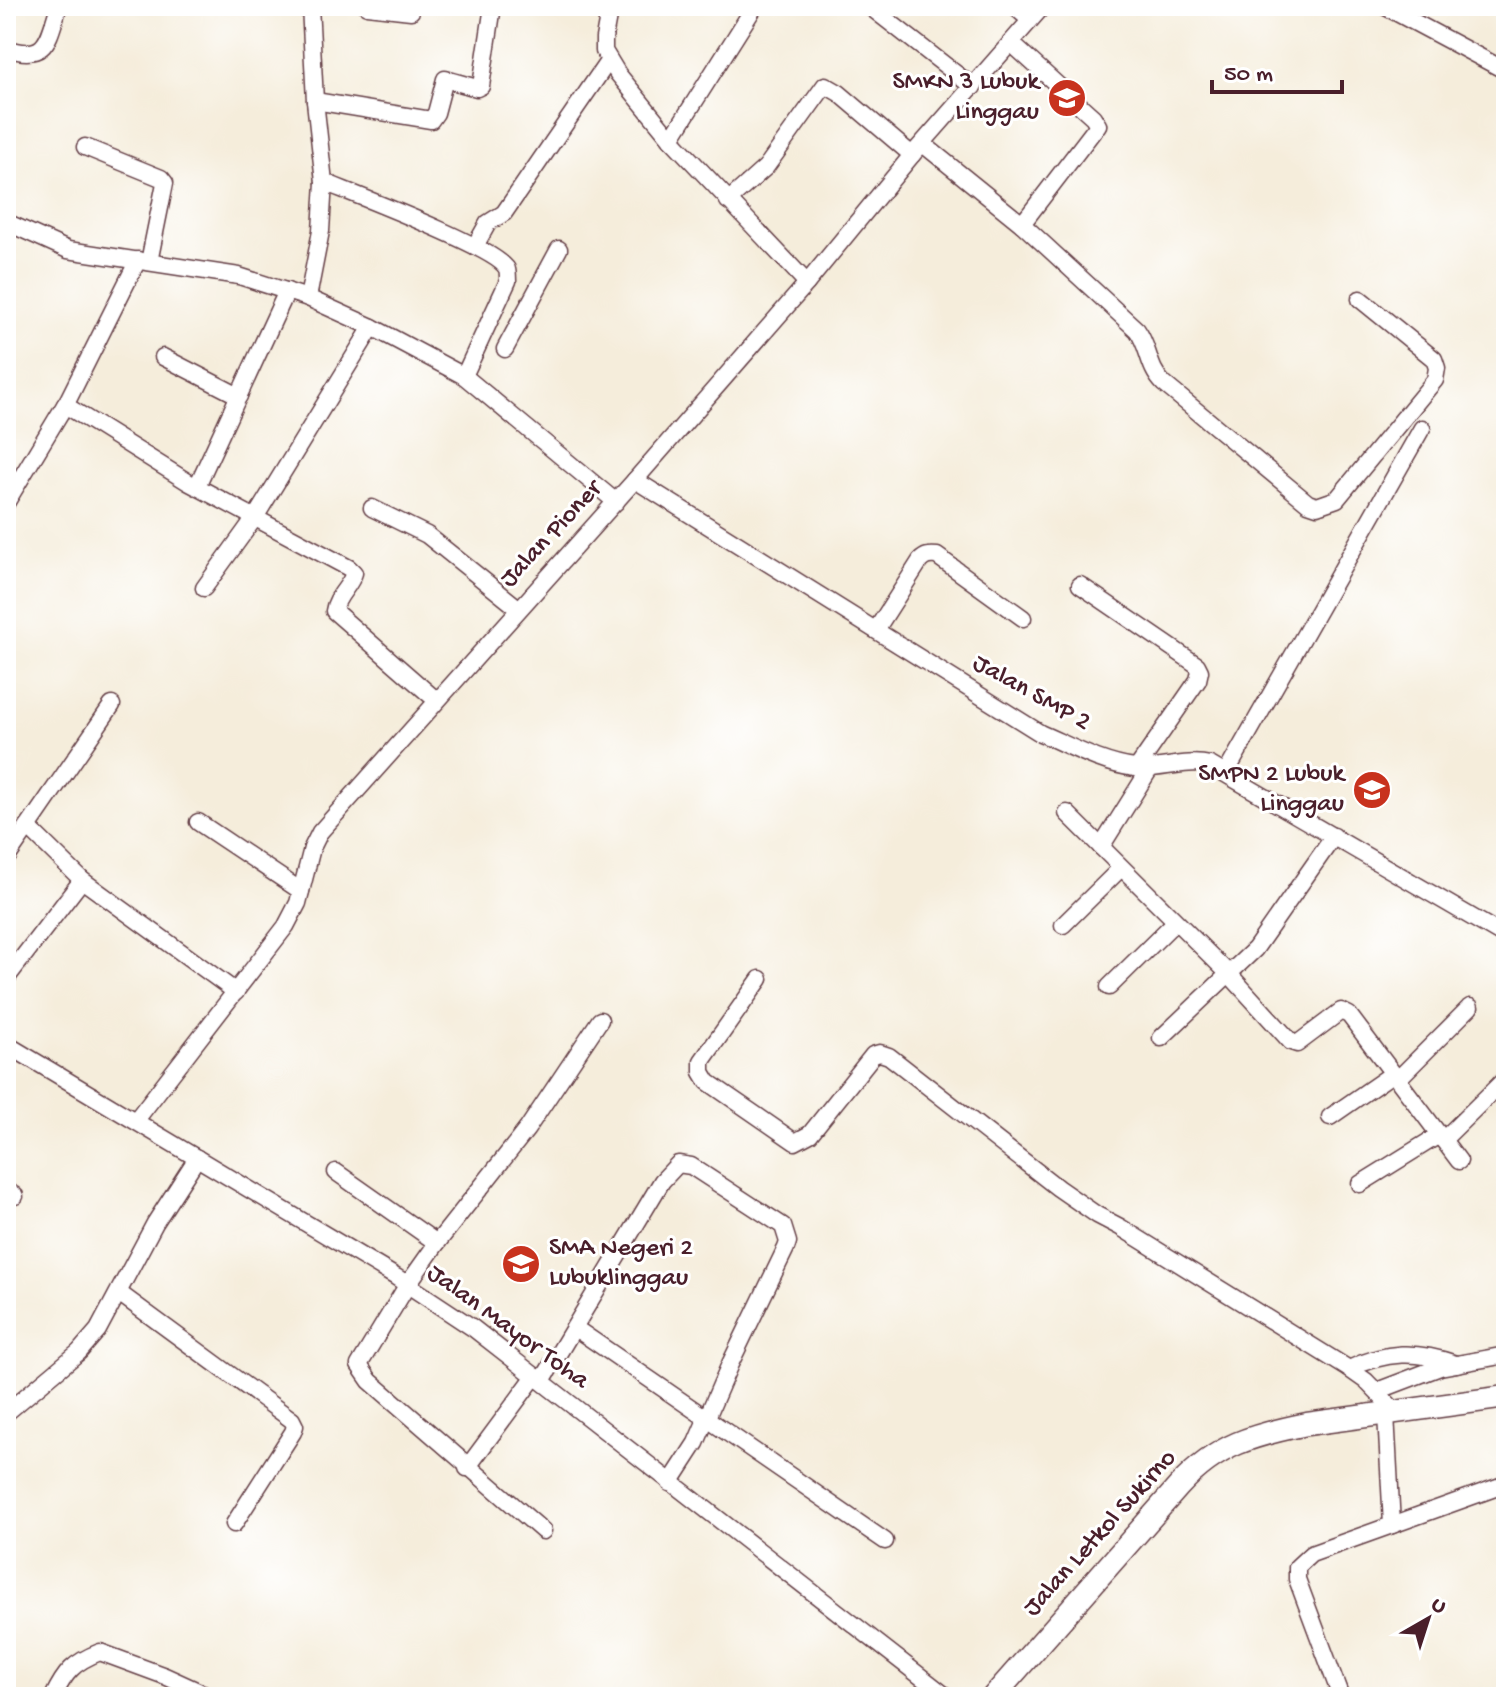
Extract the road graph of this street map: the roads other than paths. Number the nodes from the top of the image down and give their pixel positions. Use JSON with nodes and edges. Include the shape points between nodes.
{"nodes":[{"id":1,"x":59,"y":6,"type":"edge"},
{"id":2,"x":310,"y":6,"type":"edge"},
{"id":3,"x":367,"y":6,"type":"edge"},
{"id":4,"x":493,"y":6,"type":"edge"},
{"id":5,"x":610,"y":6,"type":"edge"},
{"id":6,"x":755,"y":6,"type":"edge"},
{"id":7,"x":869,"y":6,"type":"edge"},
{"id":8,"x":1014,"y":6,"type":"edge"},
{"id":9,"x":1043,"y":6,"type":"edge"},
{"id":10,"x":1384,"y":6,"type":"edge"},
{"id":11,"x":411,"y":11,"type":"dead end"},
{"id":12,"x":1030,"y":20,"type":"junction"},
{"id":13,"x":1011,"y":43,"type":"junction"},
{"id":14,"x":6,"y":48,"type":"edge"},
{"id":15,"x":609,"y":60,"type":"junction"},
{"id":16,"x":1506,"y":71,"type":"edge"},
{"id":17,"x":973,"y":87,"type":"junction"},
{"id":18,"x":315,"y":101,"type":"junction"},
{"id":19,"x":671,"y":139,"type":"junction"},
{"id":20,"x":85,"y":147,"type":"dead end"},
{"id":21,"x":917,"y":149,"type":"junction"},
{"id":22,"x":324,"y":182,"type":"junction"},
{"id":23,"x":728,"y":201,"type":"junction"},
{"id":24,"x":6,"y":222,"type":"edge"},
{"id":25,"x":1022,"y":224,"type":"junction"},
{"id":26,"x":475,"y":246,"type":"junction"},
{"id":27,"x":559,"y":249,"type":"dead end"},
{"id":28,"x":143,"y":261,"type":"junction"},
{"id":29,"x":508,"y":281,"type":"junction"},
{"id":30,"x":807,"y":283,"type":"junction"},
{"id":31,"x":287,"y":291,"type":"junction"},
{"id":32,"x":534,"y":293,"type":"junction"},
{"id":33,"x":308,"y":298,"type":"junction"},
{"id":34,"x":1360,"y":299,"type":"dead end"},
{"id":35,"x":372,"y":327,"type":"junction"},
{"id":36,"x":505,"y":349,"type":"dead end"},
{"id":37,"x":163,"y":357,"type":"dead end"},
{"id":38,"x":464,"y":376,"type":"junction"},
{"id":39,"x":239,"y":396,"type":"junction"},
{"id":40,"x":65,"y":405,"type":"junction"},
{"id":41,"x":1422,"y":428,"type":"dead end"},
{"id":42,"x":635,"y":480,"type":"junction"},
{"id":43,"x":197,"y":486,"type":"junction"},
{"id":44,"x":7,"y":497,"type":"edge"},
{"id":45,"x":616,"y":502,"type":"junction"},
{"id":46,"x":372,"y":508,"type":"dead end"},
{"id":47,"x":256,"y":516,"type":"junction"},
{"id":48,"x":1080,"y":585,"type":"dead end"},
{"id":49,"x":204,"y":588,"type":"dead end"},
{"id":50,"x":518,"y":608,"type":"junction"},
{"id":51,"x":1023,"y":618,"type":"dead end"},
{"id":52,"x":876,"y":630,"type":"junction"},
{"id":53,"x":436,"y":700,"type":"junction"},
{"id":54,"x":112,"y":705,"type":"dead end"},
{"id":55,"x":1144,"y":767,"type":"junction"},
{"id":56,"x":1226,"y":773,"type":"junction"},
{"id":57,"x":1067,"y":813,"type":"dead end"},
{"id":58,"x":198,"y":822,"type":"dead end"},
{"id":59,"x":28,"y":827,"type":"junction"},
{"id":60,"x":1334,"y":836,"type":"junction"},
{"id":61,"x":1101,"y":847,"type":"junction"},
{"id":62,"x":6,"y":859,"type":"edge"},
{"id":63,"x":1121,"y":868,"type":"junction"},
{"id":64,"x":82,"y":880,"type":"junction"},
{"id":65,"x":301,"y":891,"type":"junction"},
{"id":66,"x":1175,"y":922,"type":"junction"},
{"id":67,"x":1063,"y":925,"type":"dead end"},
{"id":68,"x":1506,"y":937,"type":"edge"},
{"id":69,"x":1230,"y":975,"type":"junction"},
{"id":70,"x":6,"y":979,"type":"edge"},
{"id":71,"x":760,"y":979,"type":"dead end"},
{"id":72,"x":1109,"y":987,"type":"dead end"},
{"id":73,"x":236,"y":992,"type":"junction"},
{"id":74,"x":1470,"y":1007,"type":"dead end"},
{"id":75,"x":600,"y":1020,"type":"dead end"},
{"id":76,"x":1161,"y":1038,"type":"dead end"},
{"id":77,"x":6,"y":1044,"type":"edge"},
{"id":78,"x":1395,"y":1077,"type":"junction"},
{"id":79,"x":1506,"y":1078,"type":"edge"},
{"id":80,"x":1330,"y":1117,"type":"dead end"},
{"id":81,"x":136,"y":1120,"type":"junction"},
{"id":82,"x":1441,"y":1137,"type":"junction"},
{"id":83,"x":197,"y":1158,"type":"junction"},
{"id":84,"x":1459,"y":1161,"type":"dead end"},
{"id":85,"x":336,"y":1172,"type":"dead end"},
{"id":86,"x":1360,"y":1184,"type":"dead end"},
{"id":87,"x":437,"y":1243,"type":"junction"},
{"id":88,"x":408,"y":1284,"type":"junction"},
{"id":89,"x":119,"y":1293,"type":"junction"},
{"id":90,"x":575,"y":1328,"type":"junction"},
{"id":91,"x":1506,"y":1355,"type":"edge"},
{"id":92,"x":1457,"y":1364,"type":"junction"},
{"id":93,"x":1349,"y":1369,"type":"junction"},
{"id":94,"x":539,"y":1378,"type":"junction"},
{"id":95,"x":1377,"y":1391,"type":"junction"},
{"id":96,"x":1506,"y":1397,"type":"edge"},
{"id":97,"x":6,"y":1413,"type":"edge"},
{"id":98,"x":1392,"y":1414,"type":"junction"},
{"id":99,"x":708,"y":1417,"type":"junction"},
{"id":100,"x":467,"y":1468,"type":"junction"},
{"id":101,"x":670,"y":1483,"type":"junction"},
{"id":102,"x":1506,"y":1484,"type":"edge"},
{"id":103,"x":234,"y":1524,"type":"dead end"},
{"id":104,"x":1392,"y":1525,"type":"junction"},
{"id":105,"x":543,"y":1531,"type":"dead end"},
{"id":106,"x":885,"y":1541,"type":"dead end"},
{"id":107,"x":53,"y":1697,"type":"edge"},
{"id":108,"x":211,"y":1697,"type":"edge"},
{"id":109,"x":947,"y":1697,"type":"edge"},
{"id":110,"x":993,"y":1697,"type":"edge"},
{"id":111,"x":1341,"y":1697,"type":"edge"}],
"edges":[{"from":1,"to":14,"type":"street","via":[[40,50],[22,54]]},
{"from":2,"to":18,"type":"street"},
{"from":3,"to":11,"type":"street"},
{"from":4,"to":18,"type":"street","via":[[481,86],[445,79],[431,120]]},
{"from":5,"to":15,"type":"street","via":[[604,38]]},
{"from":6,"to":19,"type":"street"},
{"from":7,"to":17,"type":"street"},
{"from":8,"to":12,"type":"street"},
{"from":9,"to":12,"type":"street","name":"Jalan Pioner"},
{"from":10,"to":16,"type":"street"},
{"from":12,"to":13,"type":"street","name":"Jalan Pioner"},
{"from":13,"to":17,"type":"street","name":"Jalan Pioner"},
{"from":13,"to":25,"type":"street","via":[[1098,125]]},
{"from":15,"to":19,"type":"street"},
{"from":15,"to":26,"type":"street","via":[[504,213],[488,223]]},
{"from":17,"to":21,"type":"street","name":"Jalan Pioner"},
{"from":18,"to":22,"type":"street"},
{"from":19,"to":23,"type":"street"},
{"from":20,"to":28,"type":"street","via":[[165,183]]},
{"from":21,"to":23,"type":"street","via":[[825,85],[766,167]]},
{"from":21,"to":25,"type":"street"},
{"from":21,"to":30,"type":"street","name":"Jalan Pioner"},
{"from":22,"to":26,"type":"street"},
{"from":22,"to":33,"type":"street"},
{"from":23,"to":30,"type":"street"},
{"from":24,"to":28,"type":"street","via":[[68,250]]},
{"from":25,"to":34,"type":"street","via":[[1137,330],[1154,374],[1164,384],[1317,506],[1337,499],[1435,380],[1434,359]]},
{"from":26,"to":29,"type":"street","via":[[508,270]]},
{"from":27,"to":32,"type":"street"},
{"from":28,"to":31,"type":"street","via":[[226,273]]},
{"from":28,"to":40,"type":"street"},
{"from":29,"to":32,"type":"street"},
{"from":29,"to":38,"type":"street"},
{"from":30,"to":42,"type":"street","name":"Jalan Pioner"},
{"from":31,"to":33,"type":"street"},
{"from":31,"to":39,"type":"street"},
{"from":32,"to":36,"type":"street"},
{"from":33,"to":35,"type":"street"},
{"from":35,"to":38,"type":"street"},
{"from":35,"to":47,"type":"street"},
{"from":37,"to":39,"type":"street"},
{"from":38,"to":45,"type":"street"},
{"from":39,"to":43,"type":"street"},
{"from":40,"to":43,"type":"street"},
{"from":40,"to":44,"type":"street"},
{"from":41,"to":56,"type":"street"},
{"from":42,"to":45,"type":"street","name":"Jalan Pioner"},
{"from":42,"to":52,"type":"street","name":"Jalan SMP 2"},
{"from":43,"to":47,"type":"street"},
{"from":45,"to":50,"type":"street","name":"Jalan Pioner"},
{"from":46,"to":50,"type":"street","via":[[427,535]]},
{"from":47,"to":49,"type":"street"},
{"from":47,"to":53,"type":"street","via":[[354,573],[334,611]]},
{"from":48,"to":55,"type":"street","via":[[1200,671]]},
{"from":50,"to":53,"type":"street","name":"Jalan Pioner"},
{"from":51,"to":52,"type":"street","via":[[931,555],[920,561]]},
{"from":52,"to":55,"type":"street","name":"Jalan SMP 2","via":[[1040,733],[1109,762]]},
{"from":53,"to":65,"type":"street","name":"Jalan Pioner","via":[[320,832]]},
{"from":54,"to":59,"type":"street"},
{"from":55,"to":56,"type":"street","name":"Jalan SMP 2","via":[[1198,762]]},
{"from":55,"to":61,"type":"street"},
{"from":56,"to":60,"type":"street","name":"Jalan SMP 2"},
{"from":57,"to":61,"type":"street"},
{"from":58,"to":65,"type":"street"},
{"from":59,"to":62,"type":"street"},
{"from":59,"to":64,"type":"street"},
{"from":60,"to":68,"type":"street","name":"Jalan SMP 2"},
{"from":60,"to":69,"type":"street","via":[[1273,926]]},
{"from":61,"to":63,"type":"street"},
{"from":63,"to":66,"type":"street"},
{"from":63,"to":67,"type":"street"},
{"from":64,"to":70,"type":"street"},
{"from":64,"to":73,"type":"street"},
{"from":65,"to":73,"type":"street","name":"Jalan Pioner","via":[[286,926]]},
{"from":66,"to":69,"type":"street"},
{"from":66,"to":72,"type":"street"},
{"from":69,"to":76,"type":"street"},
{"from":69,"to":78,"type":"street","via":[[1291,1042],[1297,1044],[1341,1011],[1349,1015]]},
{"from":71,"to":93,"type":"street","via":[[702,1061],[702,1072],[708,1082],[795,1142],[810,1134],[873,1055],[889,1056],[1097,1215]]},
{"from":73,"to":81,"type":"street","name":"Jalan Pioner"},
{"from":74,"to":78,"type":"street"},
{"from":75,"to":87,"type":"street","via":[[518,1141]]},
{"from":77,"to":81,"type":"street","name":"Jalan Mayor Toha"},
{"from":78,"to":80,"type":"street"},
{"from":78,"to":82,"type":"street"},
{"from":79,"to":82,"type":"street"},
{"from":81,"to":83,"type":"street","name":"Jalan Mayor Toha"},
{"from":82,"to":84,"type":"street"},
{"from":82,"to":86,"type":"street"},
{"from":83,"to":88,"type":"street","name":"Jalan Mayor Toha"},
{"from":83,"to":89,"type":"street"},
{"from":85,"to":87,"type":"street"},
{"from":87,"to":88,"type":"street"},
{"from":88,"to":94,"type":"street","name":"Jalan Mayor Toha"},
{"from":88,"to":100,"type":"street","via":[[360,1360],[361,1371]]},
{"from":89,"to":97,"type":"street","via":[[89,1341]]},
{"from":89,"to":103,"type":"street","via":[[295,1426]]},
{"from":90,"to":94,"type":"street"},
{"from":90,"to":99,"type":"street"},
{"from":90,"to":99,"type":"street","via":[[662,1181],[678,1164],[691,1166],[783,1226],[786,1248]]},
{"from":91,"to":92,"type":"street"},
{"from":92,"to":93,"type":"street","via":[[1402,1354],[1381,1355]]},
{"from":92,"to":95,"type":"street"},
{"from":93,"to":95,"type":"street"},
{"from":94,"to":100,"type":"street"},
{"from":94,"to":101,"type":"street","name":"Jalan Mayor Toha"},
{"from":95,"to":98,"type":"street"},
{"from":96,"to":98,"type":"main road","name":"Jalan Letkol Sukirno"},
{"from":98,"to":104,"type":"street"},
{"from":98,"to":110,"type":"main road","name":"Jalan Letkol Sukirno","via":[[1275,1431],[1207,1459]]},
{"from":99,"to":101,"type":"street"},
{"from":99,"to":106,"type":"street"},
{"from":100,"to":105,"type":"street"},
{"from":101,"to":109,"type":"street","name":"Jalan Mayor Toha"},
{"from":102,"to":104,"type":"street"},
{"from":104,"to":111,"type":"street","via":[[1311,1554],[1297,1567]]},
{"from":107,"to":108,"type":"street","via":[[64,1674],[100,1652]]}]}
